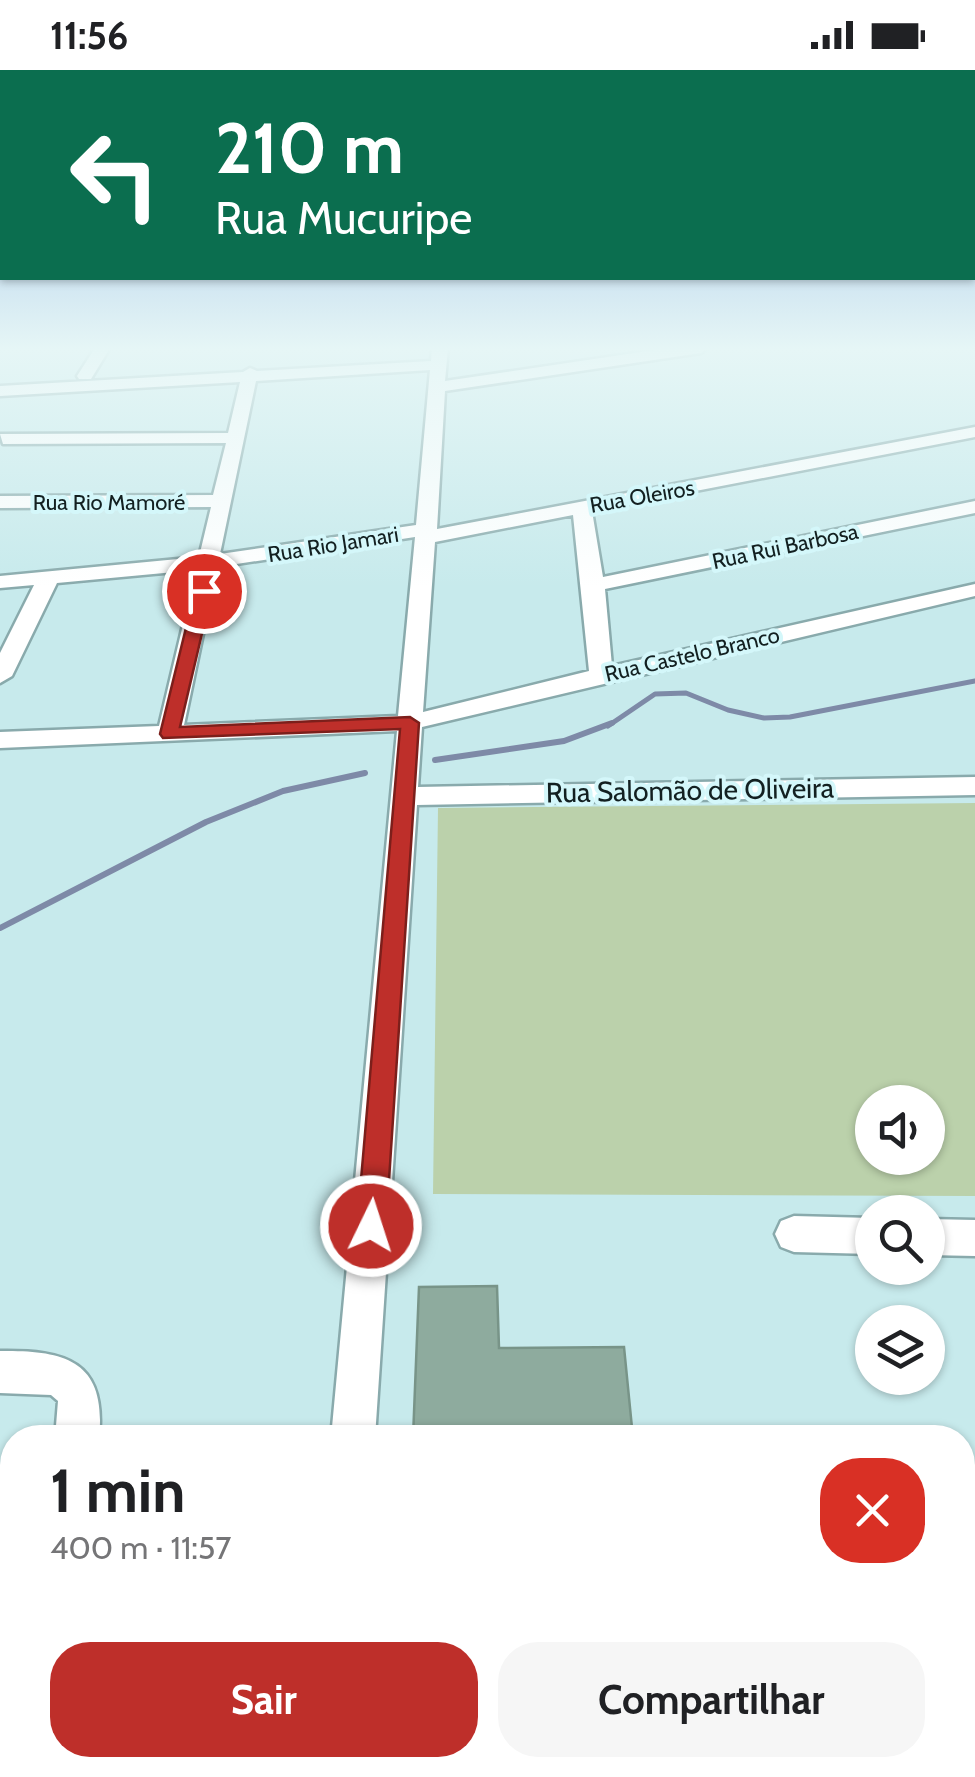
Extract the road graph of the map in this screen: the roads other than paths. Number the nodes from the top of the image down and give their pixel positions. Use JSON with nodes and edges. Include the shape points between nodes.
{"nodes":[{"id":1,"x":237,"y":428,"type":"edge"},
{"id":2,"x":434,"y":428,"type":"edge"},
{"id":3,"x":975,"y":432,"type":"edge"},
{"id":4,"x":5,"y":435,"type":"edge"},
{"id":5,"x":234,"y":438,"type":"junction"},
{"id":6,"x":218,"y":501,"type":"junction"},
{"id":7,"x":0,"y":502,"type":"edge"},
{"id":8,"x":975,"y":506,"type":"edge"},
{"id":9,"x":582,"y":507,"type":"junction"},
{"id":10,"x":427,"y":533,"type":"junction"},
{"id":11,"x":210,"y":562,"type":"junction"},
{"id":12,"x":49,"y":577,"type":"junction"},
{"id":13,"x":0,"y":582,"type":"edge"},
{"id":14,"x":594,"y":585,"type":"junction"},
{"id":15,"x":975,"y":590,"type":"edge"},
{"id":16,"x":602,"y":674,"type":"junction"},
{"id":17,"x":0,"y":676,"type":"edge"},
{"id":18,"x":410,"y":723,"type":"junction"},
{"id":19,"x":170,"y":734,"type":"junction"},
{"id":20,"x":0,"y":740,"type":"edge"},
{"id":21,"x":975,"y":786,"type":"edge"},
{"id":22,"x":405,"y":796,"type":"junction"},
{"id":23,"x":794,"y":1234,"type":"dead end"},
{"id":24,"x":855,"y":1236,"type":"edge"},
{"id":25,"x":945,"y":1238,"type":"edge"},
{"id":26,"x":975,"y":1238,"type":"edge"},
{"id":27,"x":0,"y":1372,"type":"edge"},
{"id":28,"x":80,"y":1425,"type":"edge"},
{"id":29,"x":354,"y":1425,"type":"edge"}],
"edges":[{"from":1,"to":5,"type":"street"},
{"from":2,"to":10,"type":"street"},
{"from":3,"to":9,"type":"street","name":"Rua Oleiros"},
{"from":4,"to":5,"type":"street"},
{"from":5,"to":6,"type":"street"},
{"from":6,"to":7,"type":"street","name":"Rua Rio Mamoré"},
{"from":6,"to":11,"type":"street"},
{"from":8,"to":14,"type":"street","name":"Rua Rui Barbosa"},
{"from":9,"to":10,"type":"street","name":"Rua Oleiros"},
{"from":9,"to":14,"type":"street"},
{"from":10,"to":11,"type":"street","name":"Rua Rio Jamari"},
{"from":10,"to":18,"type":"street"},
{"from":11,"to":12,"type":"street","name":"Rua Rio Jamari"},
{"from":11,"to":19,"type":"street"},
{"from":12,"to":13,"type":"street","name":"Rua Rio Jamari"},
{"from":12,"to":17,"type":"street"},
{"from":14,"to":16,"type":"street"},
{"from":15,"to":16,"type":"street","name":"Rua Castelo Branco"},
{"from":16,"to":18,"type":"street","name":"Rua Castelo Branco"},
{"from":18,"to":19,"type":"street","name":"Rua Castelo Branco"},
{"from":18,"to":22,"type":"street"},
{"from":19,"to":20,"type":"street","name":"Rua Castelo Branco"},
{"from":21,"to":22,"type":"street","name":"Rua Salomão de Oliveira"},
{"from":22,"to":29,"type":"street"},
{"from":23,"to":24,"type":"street"},
{"from":25,"to":26,"type":"street"},
{"from":27,"to":28,"type":"street","via":[[51,1374],[67,1382],[79,1392]]}]}
